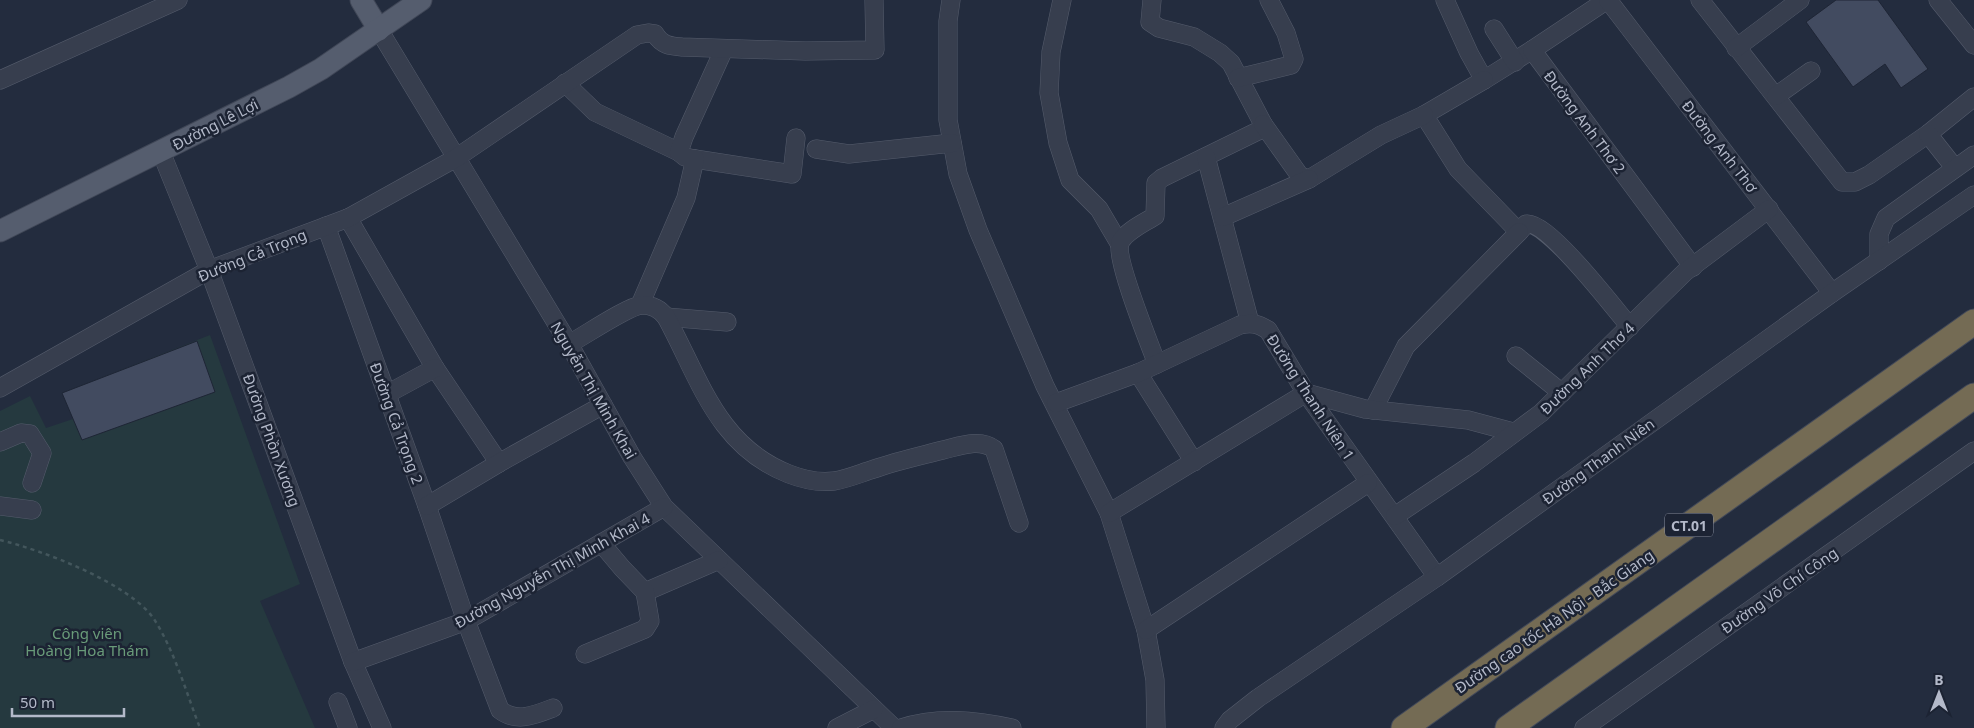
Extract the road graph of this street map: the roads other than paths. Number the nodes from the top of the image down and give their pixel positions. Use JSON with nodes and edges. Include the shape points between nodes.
{"nodes":[{"id":1,"x":178,"y":0,"type":"edge"},
{"id":2,"x":361,"y":0,"type":"edge"},
{"id":3,"x":421,"y":0,"type":"edge"},
{"id":4,"x":874,"y":0,"type":"edge"},
{"id":5,"x":951,"y":0,"type":"edge"},
{"id":6,"x":1062,"y":0,"type":"edge"},
{"id":7,"x":1152,"y":0,"type":"edge"},
{"id":8,"x":1270,"y":0,"type":"edge"},
{"id":9,"x":1445,"y":0,"type":"edge"},
{"id":10,"x":1607,"y":0,"type":"edge"},
{"id":11,"x":1700,"y":0,"type":"edge"},
{"id":12,"x":1800,"y":0,"type":"edge"},
{"id":13,"x":1938,"y":0,"type":"edge"},
{"id":14,"x":1494,"y":29,"type":"dead end"},
{"id":15,"x":379,"y":30,"type":"junction"},
{"id":16,"x":1974,"y":45,"type":"edge"},
{"id":17,"x":1736,"y":48,"type":"junction"},
{"id":18,"x":724,"y":49,"type":"junction"},
{"id":19,"x":1532,"y":50,"type":"junction"},
{"id":20,"x":1515,"y":62,"type":"junction"},
{"id":21,"x":1811,"y":71,"type":"dead end"},
{"id":22,"x":1238,"y":78,"type":"junction"},
{"id":23,"x":0,"y":80,"type":"edge"},
{"id":24,"x":1484,"y":80,"type":"junction"},
{"id":25,"x":565,"y":83,"type":"junction"},
{"id":26,"x":1776,"y":96,"type":"junction"},
{"id":27,"x":1974,"y":97,"type":"edge"},
{"id":28,"x":1424,"y":115,"type":"junction"},
{"id":29,"x":1263,"y":124,"type":"junction"},
{"id":30,"x":1928,"y":134,"type":"junction"},
{"id":31,"x":796,"y":138,"type":"dead end"},
{"id":32,"x":952,"y":143,"type":"junction"},
{"id":33,"x":816,"y":149,"type":"dead end"},
{"id":34,"x":161,"y":152,"type":"junction"},
{"id":35,"x":687,"y":155,"type":"junction"},
{"id":36,"x":1974,"y":155,"type":"edge"},
{"id":37,"x":1206,"y":157,"type":"junction"},
{"id":38,"x":456,"y":158,"type":"junction"},
{"id":39,"x":1954,"y":167,"type":"junction"},
{"id":40,"x":1309,"y":179,"type":"junction"},
{"id":41,"x":1974,"y":195,"type":"edge"},
{"id":42,"x":1769,"y":209,"type":"junction"},
{"id":43,"x":1223,"y":217,"type":"junction"},
{"id":44,"x":348,"y":218,"type":"junction"},
{"id":45,"x":326,"y":226,"type":"junction"},
{"id":46,"x":0,"y":231,"type":"edge"},
{"id":47,"x":1519,"y":232,"type":"junction"},
{"id":48,"x":1119,"y":243,"type":"junction"},
{"id":49,"x":1880,"y":261,"type":"junction"},
{"id":50,"x":1693,"y":267,"type":"junction"},
{"id":51,"x":209,"y":270,"type":"junction"},
{"id":52,"x":1832,"y":293,"type":"junction"},
{"id":53,"x":640,"y":305,"type":"junction"},
{"id":54,"x":666,"y":317,"type":"junction"},
{"id":55,"x":727,"y":322,"type":"dead end"},
{"id":56,"x":1974,"y":322,"type":"edge"},
{"id":57,"x":1250,"y":323,"type":"junction"},
{"id":58,"x":1630,"y":327,"type":"junction"},
{"id":59,"x":569,"y":344,"type":"junction"},
{"id":60,"x":1516,"y":356,"type":"dead end"},
{"id":61,"x":1157,"y":364,"type":"junction"},
{"id":62,"x":435,"y":368,"type":"junction"},
{"id":63,"x":1138,"y":372,"type":"junction"},
{"id":64,"x":0,"y":388,"type":"edge"},
{"id":65,"x":387,"y":394,"type":"junction"},
{"id":66,"x":1306,"y":394,"type":"junction"},
{"id":67,"x":1562,"y":394,"type":"junction"},
{"id":68,"x":1974,"y":396,"type":"edge"},
{"id":69,"x":1056,"y":403,"type":"junction"},
{"id":70,"x":603,"y":405,"type":"junction"},
{"id":71,"x":1373,"y":410,"type":"junction"},
{"id":72,"x":1513,"y":432,"type":"junction"},
{"id":73,"x":0,"y":442,"type":"edge"},
{"id":74,"x":1974,"y":451,"type":"edge"},
{"id":75,"x":1194,"y":462,"type":"junction"},
{"id":76,"x":499,"y":463,"type":"junction"},
{"id":77,"x":32,"y":483,"type":"dead end"},
{"id":78,"x":1368,"y":483,"type":"junction"},
{"id":79,"x":0,"y":506,"type":"edge"},
{"id":80,"x":427,"y":506,"type":"junction"},
{"id":81,"x":664,"y":507,"type":"junction"},
{"id":82,"x":32,"y":510,"type":"dead end"},
{"id":83,"x":1109,"y":513,"type":"junction"},
{"id":84,"x":1395,"y":516,"type":"junction"},
{"id":85,"x":1019,"y":523,"type":"dead end"},
{"id":86,"x":601,"y":543,"type":"junction"},
{"id":87,"x":719,"y":560,"type":"junction"},
{"id":88,"x":1437,"y":577,"type":"junction"},
{"id":89,"x":645,"y":592,"type":"junction"},
{"id":90,"x":466,"y":621,"type":"junction"},
{"id":91,"x":1146,"y":630,"type":"junction"},
{"id":92,"x":585,"y":654,"type":"dead end"},
{"id":93,"x":353,"y":662,"type":"junction"},
{"id":94,"x":338,"y":702,"type":"dead end"},
{"id":95,"x":553,"y":708,"type":"dead end"},
{"id":96,"x":874,"y":709,"type":"junction"},
{"id":97,"x":348,"y":728,"type":"edge"},
{"id":98,"x":382,"y":728,"type":"edge"},
{"id":99,"x":837,"y":728,"type":"edge"},
{"id":100,"x":894,"y":728,"type":"edge"},
{"id":101,"x":901,"y":728,"type":"edge"},
{"id":102,"x":1012,"y":728,"type":"edge"},
{"id":103,"x":1156,"y":728,"type":"edge"},
{"id":104,"x":1224,"y":728,"type":"edge"},
{"id":105,"x":1404,"y":728,"type":"edge"},
{"id":106,"x":1508,"y":728,"type":"edge"},
{"id":107,"x":1584,"y":728,"type":"edge"}],
"edges":[{"from":1,"to":23,"type":"street"},
{"from":2,"to":15,"type":"main road","name":"Nguyễn Thị Minh Khai"},
{"from":3,"to":15,"type":"main road","name":"Đường Lê Lợi"},
{"from":4,"to":18,"type":"street","via":[[875,50]]},
{"from":5,"to":32,"type":"street","via":[[948,120]]},
{"from":6,"to":48,"type":"street","via":[[1051,52],[1049,93],[1058,143],[1070,180],[1098,209]]},
{"from":7,"to":22,"type":"street","via":[[1150,22],[1159,28],[1210,44],[1231,63]]},
{"from":8,"to":22,"type":"street","via":[[1294,59],[1291,65]]},
{"from":9,"to":24,"type":"street"},
{"from":10,"to":19,"type":"street"},
{"from":10,"to":42,"type":"street","name":"Đường Anh Thơ"},
{"from":11,"to":17,"type":"street"},
{"from":12,"to":17,"type":"street"},
{"from":13,"to":16,"type":"street"},
{"from":14,"to":20,"type":"street"},
{"from":15,"to":34,"type":"main road","name":"Đường Lê Lợi","via":[[321,69]]},
{"from":15,"to":38,"type":"street","name":"Nguyễn Thị Minh Khai"},
{"from":17,"to":26,"type":"street"},
{"from":18,"to":25,"type":"street","name":"Đường Cả Trọng","via":[[669,46],[648,32],[624,42]]},
{"from":18,"to":35,"type":"street"},
{"from":19,"to":20,"type":"street"},
{"from":19,"to":50,"type":"street","name":"Đường Anh Thơ 2"},
{"from":20,"to":24,"type":"street"},
{"from":21,"to":26,"type":"street"},
{"from":22,"to":29,"type":"street"},
{"from":24,"to":28,"type":"street"},
{"from":25,"to":35,"type":"street","via":[[595,112]]},
{"from":25,"to":38,"type":"street","name":"Đường Cả Trọng"},
{"from":26,"to":30,"type":"street","via":[[1842,182],[1855,182]]},
{"from":27,"to":30,"type":"street"},
{"from":28,"to":40,"type":"street","via":[[1381,135]]},
{"from":28,"to":47,"type":"street","via":[[1458,169]]},
{"from":29,"to":37,"type":"street","via":[[1258,131]]},
{"from":29,"to":40,"type":"street","via":[[1300,176]]},
{"from":30,"to":39,"type":"street"},
{"from":31,"to":35,"type":"street","via":[[792,174]]},
{"from":32,"to":33,"type":"street","via":[[849,154]]},
{"from":32,"to":69,"type":"street","via":[[958,174],[978,230],[1045,386]]},
{"from":34,"to":46,"type":"main road","name":"Đường Lê Lợi"},
{"from":34,"to":51,"type":"street","name":"Đường Phồn Xương"},
{"from":35,"to":53,"type":"street","via":[[686,198]]},
{"from":36,"to":39,"type":"street"},
{"from":37,"to":43,"type":"street"},
{"from":37,"to":48,"type":"street","via":[[1162,178],[1156,184],[1155,216]]},
{"from":38,"to":44,"type":"street","name":"Đường Cả Trọng"},
{"from":38,"to":59,"type":"street","name":"Nguyễn Thị Minh Khai"},
{"from":39,"to":49,"type":"street","via":[[1886,218],[1879,234]]},
{"from":40,"to":43,"type":"street"},
{"from":41,"to":49,"type":"street","name":"Đường Thanh Niên"},
{"from":42,"to":50,"type":"street","name":"Đường Anh Thơ 4"},
{"from":42,"to":52,"type":"street","name":"Đường Anh Thơ"},
{"from":43,"to":57,"type":"street"},
{"from":44,"to":45,"type":"street","name":"Đường Cả Trọng"},
{"from":44,"to":62,"type":"street"},
{"from":45,"to":51,"type":"street","name":"Đường Cả Trọng"},
{"from":45,"to":65,"type":"street","name":"Đường Cả Trọng 2"},
{"from":47,"to":58,"type":"street","via":[[1526,224],[1537,227],[1582,267]]},
{"from":47,"to":71,"type":"street","via":[[1406,346]]},
{"from":48,"to":61,"type":"street","via":[[1129,288]]},
{"from":49,"to":52,"type":"street","name":"Đường Thanh Niên"},
{"from":50,"to":58,"type":"street","name":"Đường Anh Thơ 4"},
{"from":51,"to":64,"type":"street","name":"Đường Cả Trọng"},
{"from":51,"to":93,"type":"street","name":"Đường Phồn Xương"},
{"from":52,"to":88,"type":"street","name":"Đường Thanh Niên"},
{"from":53,"to":54,"type":"street","via":[[660,310]]},
{"from":53,"to":59,"type":"street"},
{"from":54,"to":55,"type":"street"},
{"from":54,"to":85,"type":"street","via":[[704,393],[738,442],[752,455],[802,479],[833,481],[909,458],[970,444],[987,444],[994,449]]},
{"from":56,"to":105,"type":"highway","name":"Đường cao tốc Hà Nội - Bắc Giang","number":"CT.01"},
{"from":57,"to":61,"type":"street","name":"Đường Thanh Niên 1"},
{"from":57,"to":66,"type":"street","name":"Đường Thanh Niên 1","via":[[1268,330]]},
{"from":58,"to":67,"type":"street","name":"Đường Anh Thơ 4"},
{"from":59,"to":70,"type":"street","name":"Nguyễn Thị Minh Khai"},
{"from":60,"to":67,"type":"street"},
{"from":61,"to":63,"type":"street","name":"Đường Thanh Niên 1"},
{"from":62,"to":65,"type":"street"},
{"from":62,"to":76,"type":"street"},
{"from":63,"to":69,"type":"street","name":"Đường Thanh Niên 1"},
{"from":63,"to":75,"type":"street"},
{"from":65,"to":80,"type":"street","name":"Đường Cả Trọng 2"},
{"from":66,"to":71,"type":"street"},
{"from":66,"to":75,"type":"street"},
{"from":66,"to":78,"type":"street","name":"Đường Thanh Niên 1"},
{"from":67,"to":72,"type":"street","name":"Đường Anh Thơ 4"},
{"from":68,"to":106,"type":"highway"},
{"from":69,"to":83,"type":"street"},
{"from":70,"to":76,"type":"street"},
{"from":70,"to":81,"type":"street","name":"Nguyễn Thị Minh Khai"},
{"from":71,"to":72,"type":"street","via":[[1468,420]]},
{"from":72,"to":84,"type":"street","name":"Đường Anh Thơ 4","via":[[1474,464]]},
{"from":73,"to":77,"type":"street","via":[[26,433],[35,442],[42,453]]},
{"from":74,"to":107,"type":"street","name":"Đường Võ Chí Công"},
{"from":75,"to":83,"type":"street"},
{"from":76,"to":80,"type":"street"},
{"from":78,"to":84,"type":"street","name":"Đường Thanh Niên 1"},
{"from":78,"to":91,"type":"street"},
{"from":79,"to":82,"type":"street"},
{"from":80,"to":90,"type":"street","name":"Đường Cả Trọng 2"},
{"from":81,"to":86,"type":"street","name":"Đường Nguyễn Thị Minh Khai 4"},
{"from":81,"to":87,"type":"street","name":"Nguyễn Thị Minh Khai"},
{"from":83,"to":91,"type":"street"},
{"from":84,"to":88,"type":"street","name":"Đường Thanh Niên 1"},
{"from":86,"to":89,"type":"street"},
{"from":86,"to":90,"type":"street","name":"Đường Nguyễn Thị Minh Khai 4"},
{"from":87,"to":89,"type":"street"},
{"from":87,"to":96,"type":"street","name":"Nguyễn Thị Minh Khai"},
{"from":88,"to":104,"type":"street","name":"Đường Thanh Niên","via":[[1258,698]]},
{"from":89,"to":92,"type":"street","via":[[650,621],[645,629]]},
{"from":90,"to":93,"type":"street","name":"Đường Nguyễn Thị Minh Khai 4"},
{"from":90,"to":95,"type":"street","name":"Đường Cả Trọng 2","via":[[500,710],[519,718]]},
{"from":91,"to":103,"type":"street","via":[[1154,680]]},
{"from":93,"to":98,"type":"street","name":"Đường Phồn Xương"},
{"from":94,"to":97,"type":"street"},
{"from":96,"to":99,"type":"street"},
{"from":96,"to":100,"type":"street","name":"Nguyễn Thị Minh Khai"},
{"from":101,"to":102,"type":"street","via":[[918,722],[950,720],[978,720]]}]}
